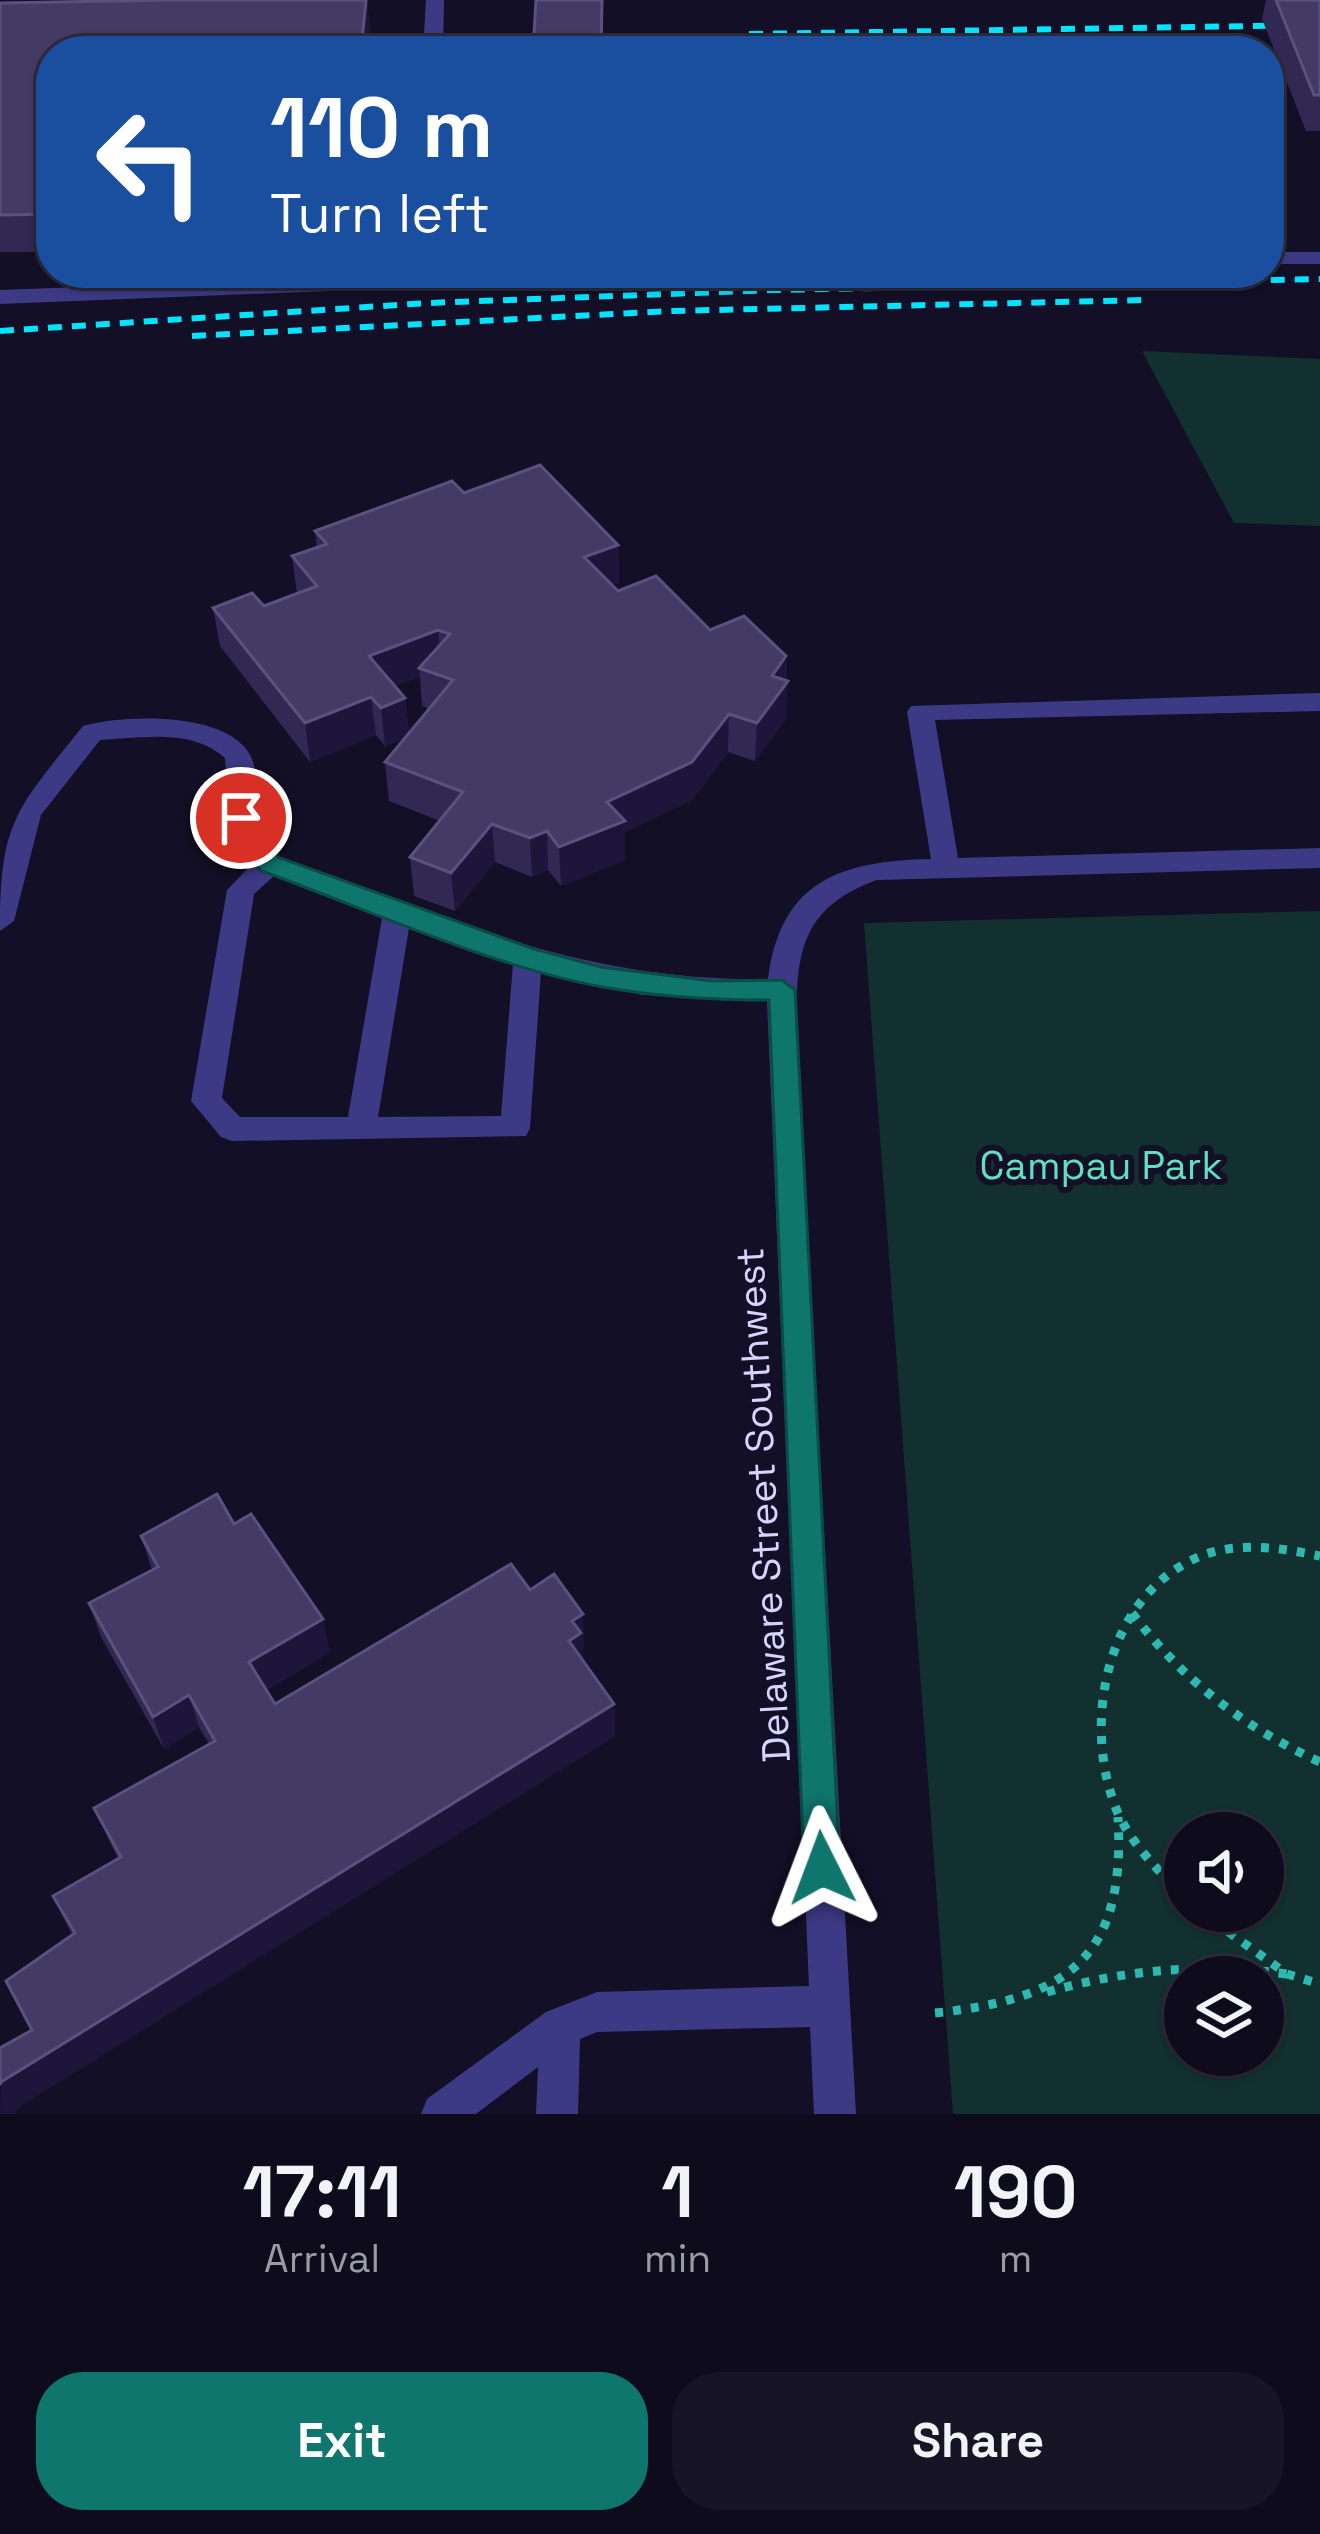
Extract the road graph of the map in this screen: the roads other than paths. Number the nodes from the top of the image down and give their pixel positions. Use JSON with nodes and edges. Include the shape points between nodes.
{"nodes":[{"id":1,"x":435,"y":0,"type":"edge"},
{"id":2,"x":434,"y":36,"type":"edge"},
{"id":3,"x":1320,"y":258,"type":"edge"},
{"id":4,"x":1284,"y":259,"type":"edge"},
{"id":5,"x":180,"y":288,"type":"edge"},
{"id":6,"x":0,"y":297,"type":"edge"},
{"id":7,"x":1320,"y":702,"type":"edge"},
{"id":8,"x":1320,"y":858,"type":"edge"},
{"id":9,"x":271,"y":864,"type":"junction"},
{"id":10,"x":946,"y":867,"type":"junction"},
{"id":11,"x":398,"y":912,"type":"junction"},
{"id":12,"x":0,"y":921,"type":"edge"},
{"id":13,"x":528,"y":957,"type":"junction"},
{"id":14,"x":782,"y":990,"type":"junction"},
{"id":15,"x":362,"y":1129,"type":"junction"},
{"id":16,"x":829,"y":2006,"type":"junction"},
{"id":17,"x":560,"y":2026,"type":"junction"},
{"id":18,"x":442,"y":2114,"type":"edge"},
{"id":19,"x":557,"y":2114,"type":"edge"},
{"id":20,"x":836,"y":2114,"type":"edge"}],
"edges":[{"from":1,"to":2,"type":"street"},
{"from":3,"to":4,"type":"street"},
{"from":5,"to":6,"type":"street"},
{"from":7,"to":10,"type":"street","via":[[920,712]]},
{"from":8,"to":10,"type":"street"},
{"from":9,"to":11,"type":"street"},
{"from":9,"to":12,"type":"street","via":[[242,833],[244,765],[232,746],[174,729],[92,732],[28,814]]},
{"from":9,"to":15,"type":"street","via":[[241,890],[206,1101],[232,1129]]},
{"from":10,"to":14,"type":"street","name":"Delaware Street Southwest","via":[[875,870],[844,878],[813,901],[783,951]]},
{"from":11,"to":13,"type":"street"},
{"from":11,"to":15,"type":"street"},
{"from":13,"to":14,"type":"street","via":[[601,977],[712,991]]},
{"from":13,"to":15,"type":"street","via":[[515,1127]]},
{"from":14,"to":16,"type":"street","name":"Delaware Street Southwest"},
{"from":16,"to":17,"type":"street","via":[[597,2012]]},
{"from":16,"to":20,"type":"street","name":"Delaware Street Southwest"},
{"from":17,"to":18,"type":"street"},
{"from":17,"to":19,"type":"street"}]}
